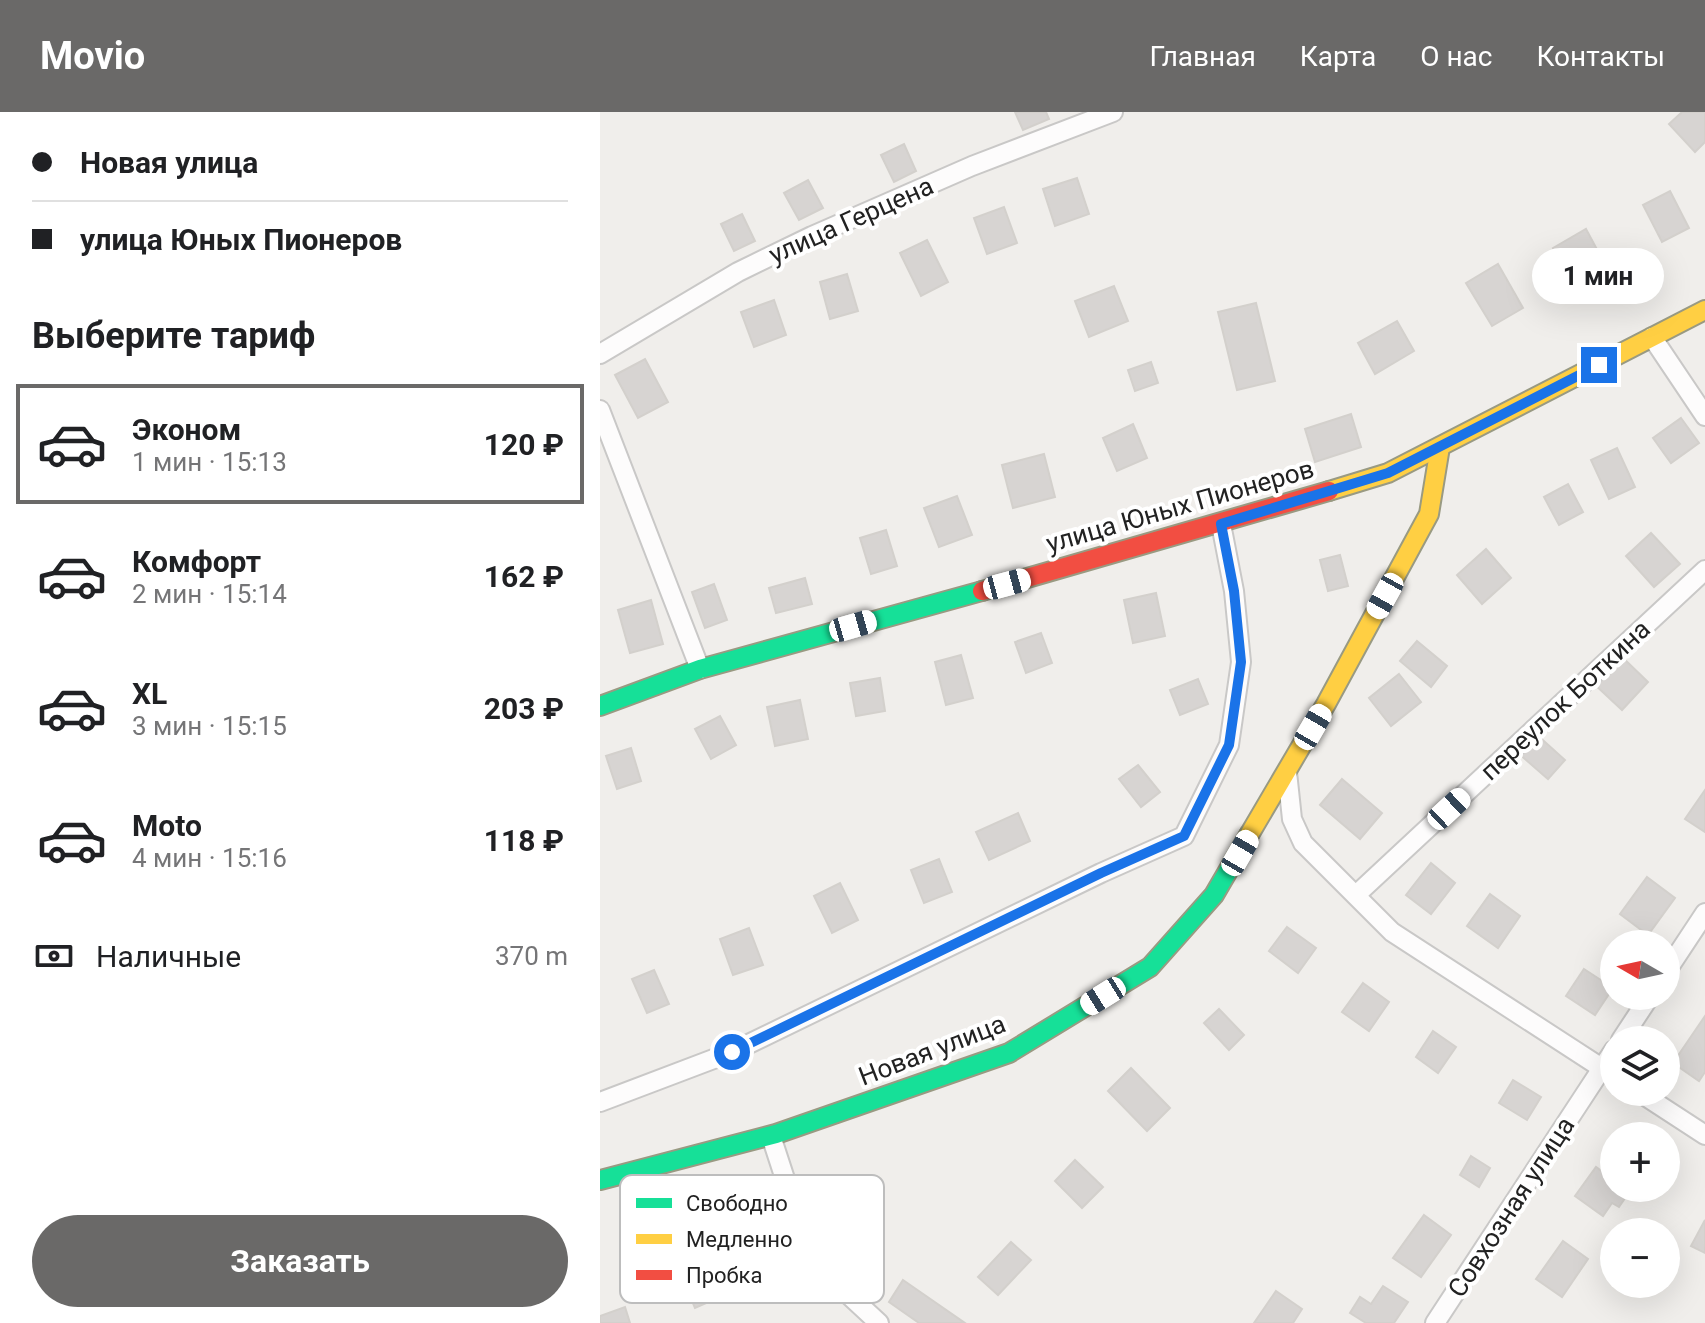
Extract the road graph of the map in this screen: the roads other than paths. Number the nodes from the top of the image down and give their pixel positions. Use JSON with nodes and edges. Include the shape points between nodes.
{"nodes":[{"id":1,"x":1113,"y":112,"type":"edge"},
{"id":2,"x":1705,"y":310,"type":"edge"},
{"id":3,"x":1652,"y":337,"type":"junction"},
{"id":4,"x":600,"y":354,"type":"edge"},
{"id":5,"x":600,"y":410,"type":"edge"},
{"id":6,"x":1705,"y":416,"type":"edge"},
{"id":7,"x":1440,"y":447,"type":"junction"},
{"id":8,"x":1221,"y":524,"type":"junction"},
{"id":9,"x":1705,"y":570,"type":"edge"},
{"id":10,"x":700,"y":669,"type":"junction"},
{"id":11,"x":600,"y":706,"type":"edge"},
{"id":12,"x":1287,"y":772,"type":"junction"},
{"id":13,"x":1356,"y":895,"type":"junction"},
{"id":14,"x":1705,"y":913,"type":"edge"},
{"id":15,"x":1680,"y":951,"type":"edge"},
{"id":16,"x":1600,"y":1067,"type":"edge"},
{"id":17,"x":1600,"y":1084,"type":"edge"},
{"id":18,"x":600,"y":1102,"type":"edge"},
{"id":19,"x":1660,"y":1106,"type":"edge"},
{"id":20,"x":1705,"y":1135,"type":"edge"},
{"id":21,"x":771,"y":1136,"type":"junction"},
{"id":22,"x":784,"y":1175,"type":"edge"},
{"id":23,"x":600,"y":1180,"type":"edge"},
{"id":24,"x":857,"y":1303,"type":"edge"},
{"id":25,"x":879,"y":1323,"type":"edge"},
{"id":26,"x":1435,"y":1323,"type":"edge"}],
"edges":[{"from":1,"to":4,"type":"street","name":"улица Герцена","via":[[812,236],[738,272]]},
{"from":2,"to":3,"type":"street","name":"улица Юных Пионеров"},
{"from":3,"to":6,"type":"street"},
{"from":3,"to":7,"type":"street","name":"улица Юных Пионеров"},
{"from":5,"to":10,"type":"street"},
{"from":7,"to":8,"type":"street","name":"улица Юных Пионеров","via":[[1388,473]]},
{"from":7,"to":12,"type":"street","name":"Новая улица","via":[[1429,514]]},
{"from":8,"to":10,"type":"street","name":"улица Юных Пионеров"},
{"from":8,"to":18,"type":"street","via":[[1241,662],[1229,745],[1184,836],[732,1052]]},
{"from":9,"to":13,"type":"street","name":"переулок Боткина"},
{"from":10,"to":11,"type":"street","name":"улица Юных Пионеров"},
{"from":12,"to":13,"type":"street","via":[[1296,832]]},
{"from":12,"to":21,"type":"street","name":"Новая улица","via":[[1214,895],[1150,967],[1009,1053]]},
{"from":13,"to":16,"type":"street","via":[[1413,947]]},
{"from":14,"to":15,"type":"street"},
{"from":17,"to":26,"type":"street","name":"Совхозная улица"},
{"from":19,"to":20,"type":"street"},
{"from":21,"to":22,"type":"street"},
{"from":21,"to":23,"type":"street","name":"Новая улица"},
{"from":24,"to":25,"type":"street"}]}
